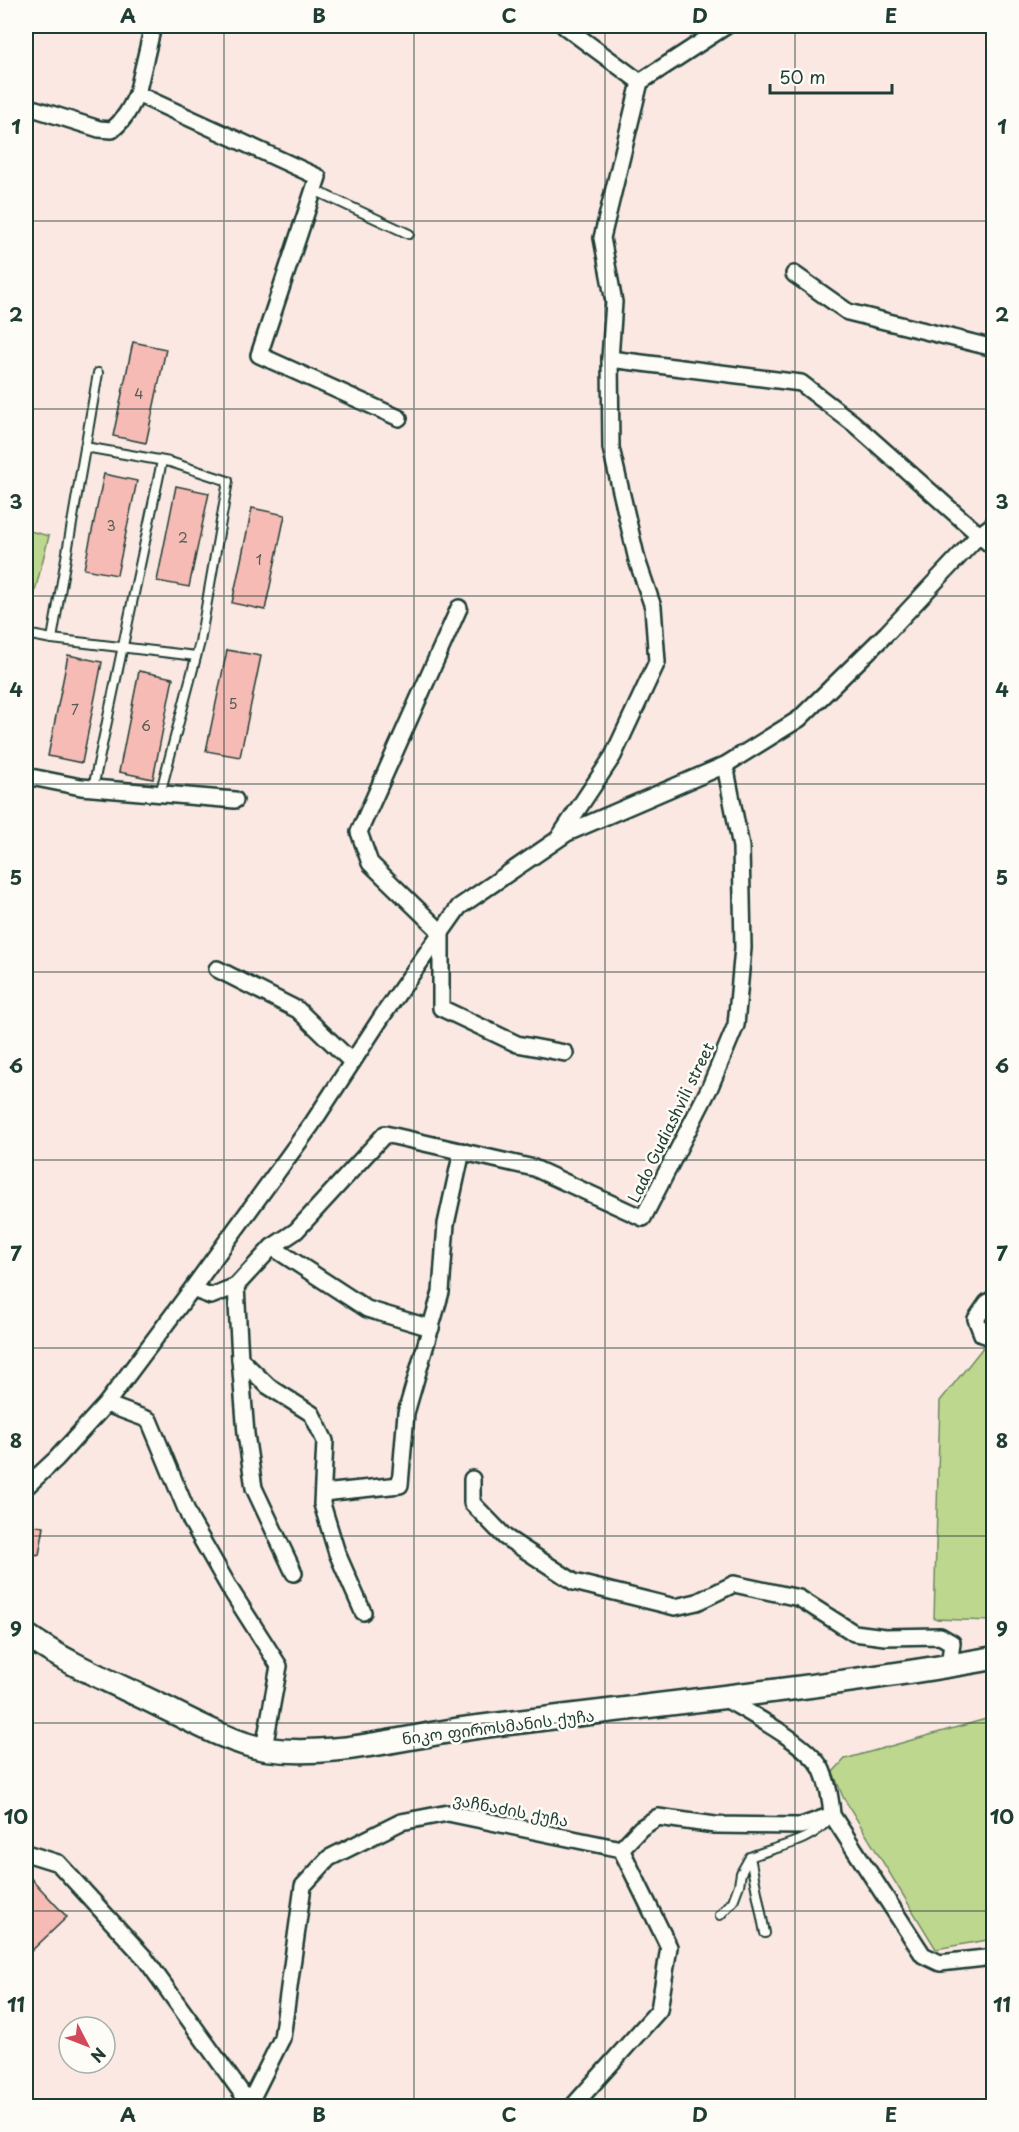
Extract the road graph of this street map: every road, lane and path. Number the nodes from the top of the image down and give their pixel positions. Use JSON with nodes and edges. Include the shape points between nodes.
{"nodes":[{"id":1,"x":153,"y":26,"type":"edge"},
{"id":2,"x":564,"y":26,"type":"edge"},
{"id":3,"x":726,"y":26,"type":"edge"},
{"id":4,"x":640,"y":82,"type":"junction"},
{"id":5,"x":137,"y":94,"type":"junction"},
{"id":6,"x":26,"y":105,"type":"edge"},
{"id":7,"x":314,"y":190,"type":"junction"},
{"id":8,"x":409,"y":234,"type":"dead end"},
{"id":9,"x":794,"y":274,"type":"dead end"},
{"id":10,"x":993,"y":348,"type":"edge"},
{"id":11,"x":610,"y":359,"type":"junction"},
{"id":12,"x":98,"y":373,"type":"dead end"},
{"id":13,"x":399,"y":418,"type":"dead end"},
{"id":14,"x":85,"y":447,"type":"junction"},
{"id":15,"x":162,"y":461,"type":"junction"},
{"id":16,"x":993,"y":524,"type":"edge"},
{"id":17,"x":979,"y":535,"type":"junction"},
{"id":18,"x":993,"y":548,"type":"edge"},
{"id":19,"x":459,"y":608,"type":"dead end"},
{"id":20,"x":26,"y":634,"type":"edge"},
{"id":21,"x":52,"y":639,"type":"junction"},
{"id":22,"x":123,"y":648,"type":"junction"},
{"id":23,"x":196,"y":656,"type":"junction"},
{"id":24,"x":725,"y":765,"type":"junction"},
{"id":25,"x":26,"y":776,"type":"edge"},
{"id":26,"x":93,"y":788,"type":"junction"},
{"id":27,"x":160,"y":794,"type":"junction"},
{"id":28,"x":235,"y":800,"type":"dead end"},
{"id":29,"x":556,"y":840,"type":"junction"},
{"id":30,"x":441,"y":932,"type":"junction"},
{"id":31,"x":217,"y":969,"type":"dead end"},
{"id":32,"x":565,"y":1053,"type":"dead end"},
{"id":33,"x":352,"y":1062,"type":"junction"},
{"id":34,"x":462,"y":1152,"type":"junction"},
{"id":35,"x":272,"y":1247,"type":"junction"},
{"id":36,"x":236,"y":1286,"type":"junction"},
{"id":37,"x":192,"y":1289,"type":"junction"},
{"id":38,"x":993,"y":1298,"type":"edge"},
{"id":39,"x":431,"y":1328,"type":"junction"},
{"id":40,"x":993,"y":1338,"type":"edge"},
{"id":41,"x":240,"y":1359,"type":"junction"},
{"id":42,"x":106,"y":1404,"type":"junction"},
{"id":43,"x":472,"y":1479,"type":"dead end"},
{"id":44,"x":26,"y":1487,"type":"edge"},
{"id":45,"x":323,"y":1492,"type":"junction"},
{"id":46,"x":294,"y":1574,"type":"dead end"},
{"id":47,"x":363,"y":1611,"type":"dead end"},
{"id":48,"x":26,"y":1635,"type":"edge"},
{"id":49,"x":993,"y":1658,"type":"edge"},
{"id":50,"x":949,"y":1666,"type":"junction"},
{"id":51,"x":724,"y":1698,"type":"junction"},
{"id":52,"x":264,"y":1748,"type":"junction"},
{"id":53,"x":832,"y":1815,"type":"junction"},
{"id":54,"x":621,"y":1849,"type":"junction"},
{"id":55,"x":26,"y":1853,"type":"edge"},
{"id":56,"x":750,"y":1857,"type":"junction"},
{"id":57,"x":720,"y":1915,"type":"dead end"},
{"id":58,"x":765,"y":1933,"type":"dead end"},
{"id":59,"x":993,"y":1957,"type":"edge"},
{"id":60,"x":250,"y":2105,"type":"edge"},
{"id":61,"x":573,"y":2106,"type":"edge"}],
"edges":[{"from":1,"to":5,"type":"street"},
{"from":2,"to":4,"type":"street"},
{"from":3,"to":4,"type":"street"},
{"from":4,"to":11,"type":"street","via":[[602,238],[614,302]]},
{"from":5,"to":6,"type":"street","via":[[129,111],[112,130]]},
{"from":5,"to":7,"type":"street","via":[[318,177]]},
{"from":7,"to":8,"type":"lane"},
{"from":7,"to":13,"type":"street","via":[[259,355]]},
{"from":9,"to":10,"type":"street","via":[[848,312]]},
{"from":11,"to":17,"type":"street","via":[[801,383],[853,423]]},
{"from":11,"to":29,"type":"street","via":[[611,448],[653,607],[657,662],[613,756]]},
{"from":12,"to":14,"type":"lane"},
{"from":14,"to":15,"type":"lane"},
{"from":14,"to":21,"type":"lane"},
{"from":15,"to":22,"type":"lane"},
{"from":15,"to":23,"type":"lane","via":[[228,481]]},
{"from":16,"to":17,"type":"street"},
{"from":17,"to":18,"type":"street"},
{"from":17,"to":24,"type":"street","via":[[887,633],[799,718]]},
{"from":19,"to":30,"type":"street","via":[[359,832],[370,863]]},
{"from":20,"to":21,"type":"lane"},
{"from":21,"to":22,"type":"lane"},
{"from":22,"to":23,"type":"lane"},
{"from":22,"to":26,"type":"lane"},
{"from":23,"to":27,"type":"lane"},
{"from":24,"to":29,"type":"street"},
{"from":24,"to":34,"type":"street","name":"Lado Gudiashvili street","via":[[741,847],[743,948],[736,1025],[710,1087],[643,1218],[534,1168]]},
{"from":25,"to":26,"type":"street"},
{"from":26,"to":27,"type":"street"},
{"from":27,"to":28,"type":"street"},
{"from":29,"to":30,"type":"street","via":[[459,907]]},
{"from":30,"to":32,"type":"street","via":[[441,1008],[517,1044]]},
{"from":30,"to":33,"type":"street"},
{"from":31,"to":33,"type":"street","via":[[298,1010]]},
{"from":33,"to":37,"type":"street","via":[[312,1124]]},
{"from":34,"to":35,"type":"street","name":"Lado Gudiashvili street","via":[[385,1134],[297,1231]]},
{"from":34,"to":39,"type":"street","via":[[446,1224],[441,1292]]},
{"from":35,"to":36,"type":"street","name":"Lado Gudiashvili street"},
{"from":35,"to":39,"type":"street","via":[[367,1309]]},
{"from":36,"to":37,"type":"street","name":"Lado Gudiashvili street","via":[[211,1296]]},
{"from":36,"to":41,"type":"street"},
{"from":37,"to":42,"type":"street"},
{"from":38,"to":40,"type":"street","via":[[976,1319],[982,1334]]},
{"from":39,"to":45,"type":"street","via":[[406,1413],[400,1485]]},
{"from":41,"to":45,"type":"street","via":[[268,1386],[312,1414],[326,1441]]},
{"from":41,"to":46,"type":"street","via":[[254,1488]]},
{"from":42,"to":44,"type":"street"},
{"from":42,"to":52,"type":"street","via":[[149,1420],[191,1521],[279,1666]]},
{"from":43,"to":50,"type":"street","via":[[471,1503],[505,1537],[574,1582],[675,1607],[697,1602],[734,1584],[799,1598],[854,1633],[940,1636],[952,1643]]},
{"from":45,"to":47,"type":"street","via":[[322,1504],[337,1552]]},
{"from":48,"to":52,"type":"main road","name":"ნიკო ფიროსმანის ქუჩა","via":[[46,1649],[216,1733]]},
{"from":49,"to":50,"type":"main road","name":"ნიკო ფიროსმანის ქუჩა"},
{"from":50,"to":51,"type":"main road","name":"ნიკო ფიროსმანის ქუჩა"},
{"from":51,"to":52,"type":"main road","name":"ნიკო ფიროსმანის ქუჩა","via":[[469,1728],[316,1752]]},
{"from":51,"to":53,"type":"street","via":[[807,1751],[821,1768],[831,1797]]},
{"from":53,"to":54,"type":"street","via":[[801,1826],[715,1825],[658,1817]]},
{"from":53,"to":56,"type":"lane","via":[[811,1836]]},
{"from":53,"to":59,"type":"street","via":[[923,1955],[940,1963]]},
{"from":54,"to":60,"type":"street","name":"ვაჩნაძის ქუჩა","via":[[448,1813],[401,1822],[329,1858],[303,1886],[282,2038]]},
{"from":54,"to":61,"type":"street","via":[[669,1947],[659,2010]]},
{"from":55,"to":60,"type":"street","via":[[58,1863],[144,1957]]},
{"from":56,"to":57,"type":"lane","via":[[733,1901]]},
{"from":56,"to":58,"type":"lane"}]}
